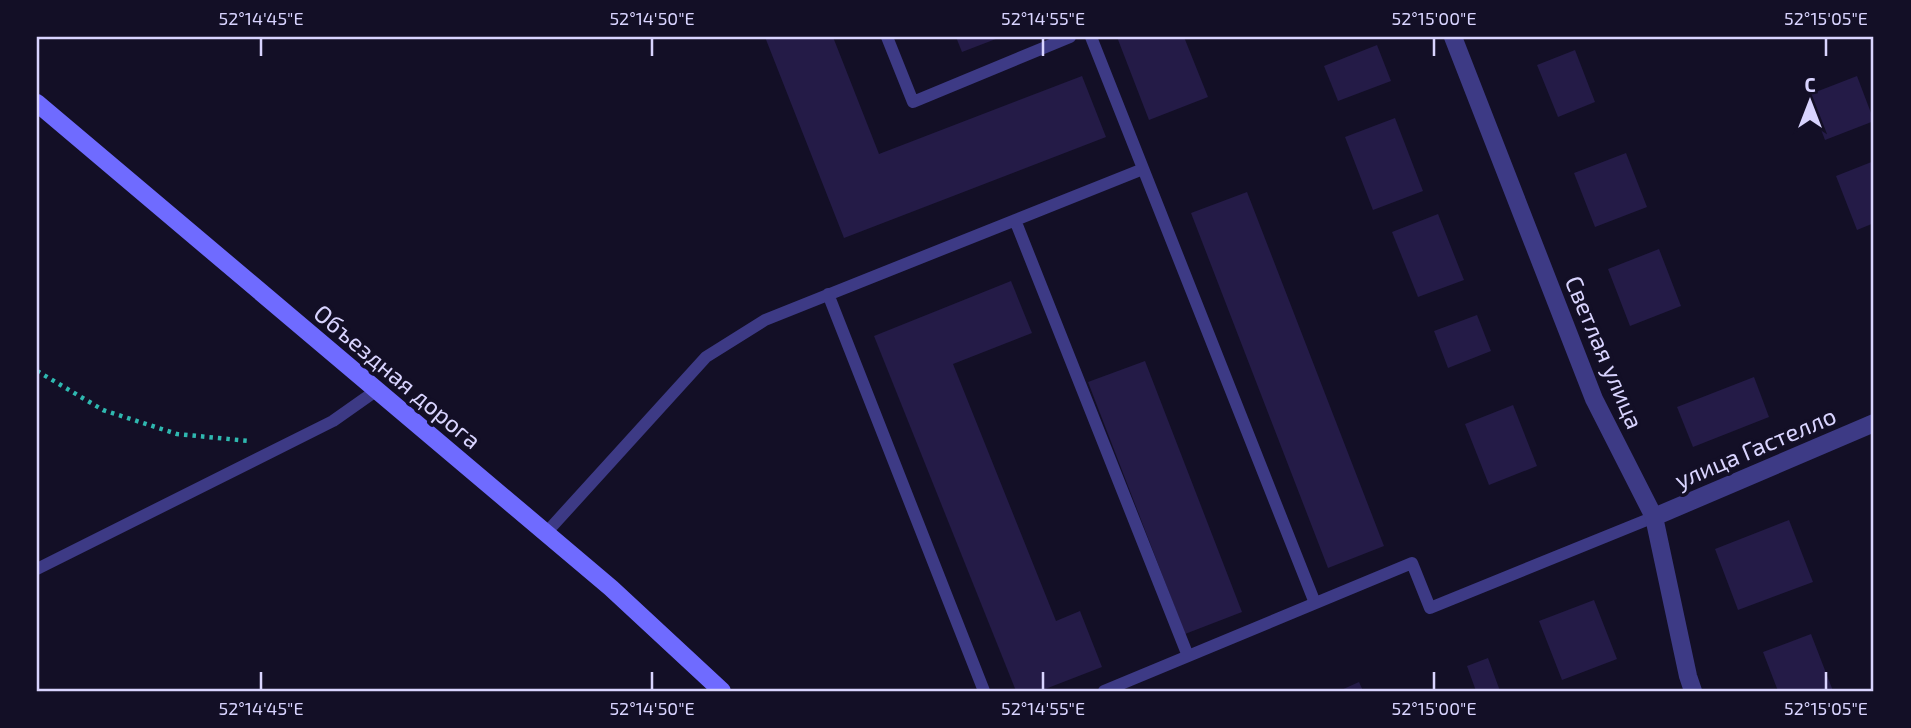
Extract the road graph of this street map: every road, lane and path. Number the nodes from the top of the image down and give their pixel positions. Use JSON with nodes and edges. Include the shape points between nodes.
{"nodes":[{"id":1,"x":887,"y":37,"type":"edge"},
{"id":2,"x":1070,"y":37,"type":"edge"},
{"id":3,"x":1091,"y":37,"type":"edge"},
{"id":4,"x":1453,"y":37,"type":"edge"},
{"id":5,"x":37,"y":103,"type":"edge"},
{"id":6,"x":1143,"y":169,"type":"junction"},
{"id":7,"x":1015,"y":220,"type":"junction"},
{"id":8,"x":828,"y":294,"type":"junction"},
{"id":9,"x":37,"y":371,"type":"edge"},
{"id":10,"x":377,"y":390,"type":"junction"},
{"id":11,"x":1874,"y":423,"type":"edge"},
{"id":12,"x":287,"y":444,"type":"junction"},
{"id":13,"x":1654,"y":517,"type":"junction"},
{"id":14,"x":546,"y":533,"type":"junction"},
{"id":15,"x":37,"y":569,"type":"edge"},
{"id":16,"x":1315,"y":603,"type":"junction"},
{"id":17,"x":1188,"y":656,"type":"junction"},
{"id":18,"x":722,"y":691,"type":"edge"},
{"id":19,"x":984,"y":691,"type":"edge"},
{"id":20,"x":1104,"y":691,"type":"edge"},
{"id":21,"x":1693,"y":691,"type":"edge"}],
"edges":[{"from":1,"to":2,"type":"lane","via":[[913,102]]},
{"from":3,"to":6,"type":"lane"},
{"from":4,"to":13,"type":"street","name":"Светлая улица","via":[[1594,399]]},
{"from":5,"to":10,"type":"main road","name":"Объездная дорога"},
{"from":6,"to":7,"type":"lane"},
{"from":6,"to":16,"type":"lane"},
{"from":7,"to":8,"type":"lane"},
{"from":7,"to":17,"type":"lane"},
{"from":8,"to":14,"type":"lane","via":[[765,320],[706,357]]},
{"from":8,"to":19,"type":"lane"},
{"from":9,"to":12,"type":"path","via":[[103,410],[177,434]]},
{"from":10,"to":12,"type":"lane","via":[[333,421]]},
{"from":10,"to":14,"type":"main road","name":"Объездная дорога"},
{"from":11,"to":13,"type":"street","name":"улица Гастелло"},
{"from":12,"to":15,"type":"lane"},
{"from":13,"to":16,"type":"lane","via":[[1430,608],[1412,563]]},
{"from":13,"to":21,"type":"street","name":"Светлая улица"},
{"from":14,"to":18,"type":"main road","name":"Объездная дорога"},
{"from":16,"to":17,"type":"lane"},
{"from":17,"to":20,"type":"lane"}]}
